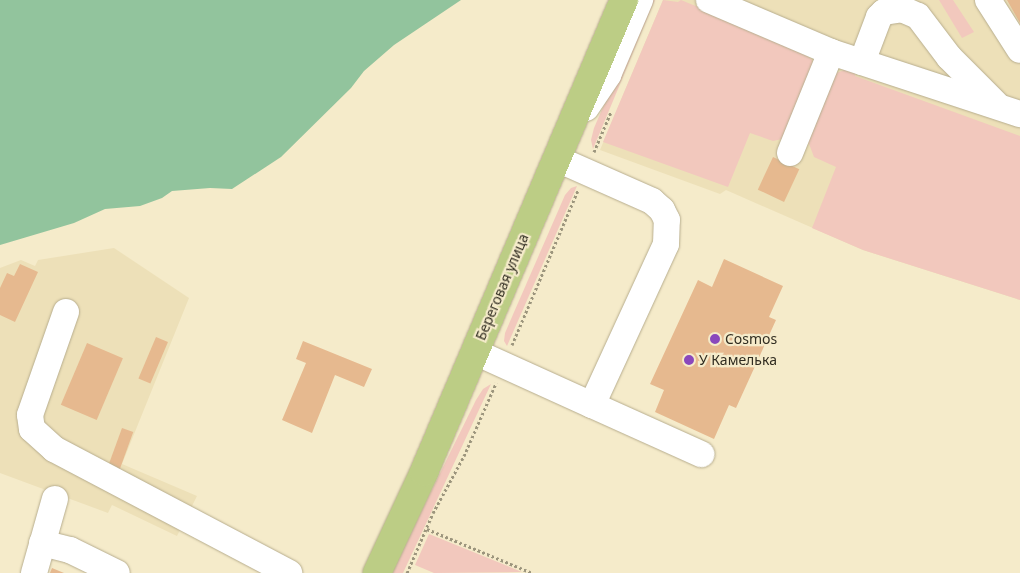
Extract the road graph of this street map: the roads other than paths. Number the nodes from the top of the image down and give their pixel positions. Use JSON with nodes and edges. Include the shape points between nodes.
{"nodes":[{"id":1,"x":606,"y":0,"type":"edge"},
{"id":2,"x":624,"y":0,"type":"edge"},
{"id":3,"x":640,"y":0,"type":"edge"},
{"id":4,"x":709,"y":0,"type":"edge"},
{"id":5,"x":988,"y":0,"type":"edge"},
{"id":6,"x":605,"y":46,"type":"junction"},
{"id":7,"x":1020,"y":50,"type":"edge"},
{"id":8,"x":831,"y":52,"type":"junction"},
{"id":9,"x":949,"y":57,"type":"junction"},
{"id":10,"x":862,"y":62,"type":"junction"},
{"id":11,"x":929,"y":85,"type":"junction"},
{"id":12,"x":1010,"y":112,"type":"edge"},
{"id":13,"x":561,"y":149,"type":"junction"},
{"id":14,"x":790,"y":153,"type":"dead end"},
{"id":15,"x":66,"y":312,"type":"dead end"},
{"id":16,"x":475,"y":352,"type":"junction"},
{"id":17,"x":592,"y":405,"type":"junction"},
{"id":18,"x":701,"y":454,"type":"dead end"},
{"id":19,"x":55,"y":499,"type":"dead end"},
{"id":20,"x":42,"y":543,"type":"junction"},
{"id":21,"x":34,"y":573,"type":"edge"},
{"id":22,"x":117,"y":573,"type":"edge"},
{"id":23,"x":289,"y":573,"type":"edge"},
{"id":24,"x":359,"y":573,"type":"edge"},
{"id":25,"x":377,"y":573,"type":"edge"}],
"edges":[{"from":1,"to":24,"type":"main road","name":"Береговая улица"},
{"from":2,"to":6,"type":"main road","name":"Береговая улица"},
{"from":3,"to":6,"type":"lane"},
{"from":3,"to":13,"type":"lane","via":[[608,75]]},
{"from":4,"to":8,"type":"lane"},
{"from":5,"to":7,"type":"lane"},
{"from":6,"to":13,"type":"main road","name":"Береговая улица"},
{"from":8,"to":10,"type":"lane"},
{"from":8,"to":14,"type":"lane"},
{"from":9,"to":10,"type":"lane","via":[[918,16],[902,9],[892,9],[879,17]]},
{"from":9,"to":11,"type":"lane"},
{"from":9,"to":12,"type":"lane"},
{"from":10,"to":11,"type":"lane"},
{"from":11,"to":12,"type":"lane"},
{"from":13,"to":16,"type":"main road","name":"Береговая улица"},
{"from":13,"to":17,"type":"lane","via":[[586,172],[652,201],[662,210],[668,232],[666,244]]},
{"from":15,"to":23,"type":"lane","via":[[30,415],[32,429],[54,448]]},
{"from":16,"to":17,"type":"lane"},
{"from":16,"to":25,"type":"main road","name":"Береговая улица"},
{"from":17,"to":18,"type":"lane"},
{"from":19,"to":20,"type":"lane"},
{"from":20,"to":21,"type":"lane"},
{"from":20,"to":22,"type":"lane","via":[[70,550]]}]}
